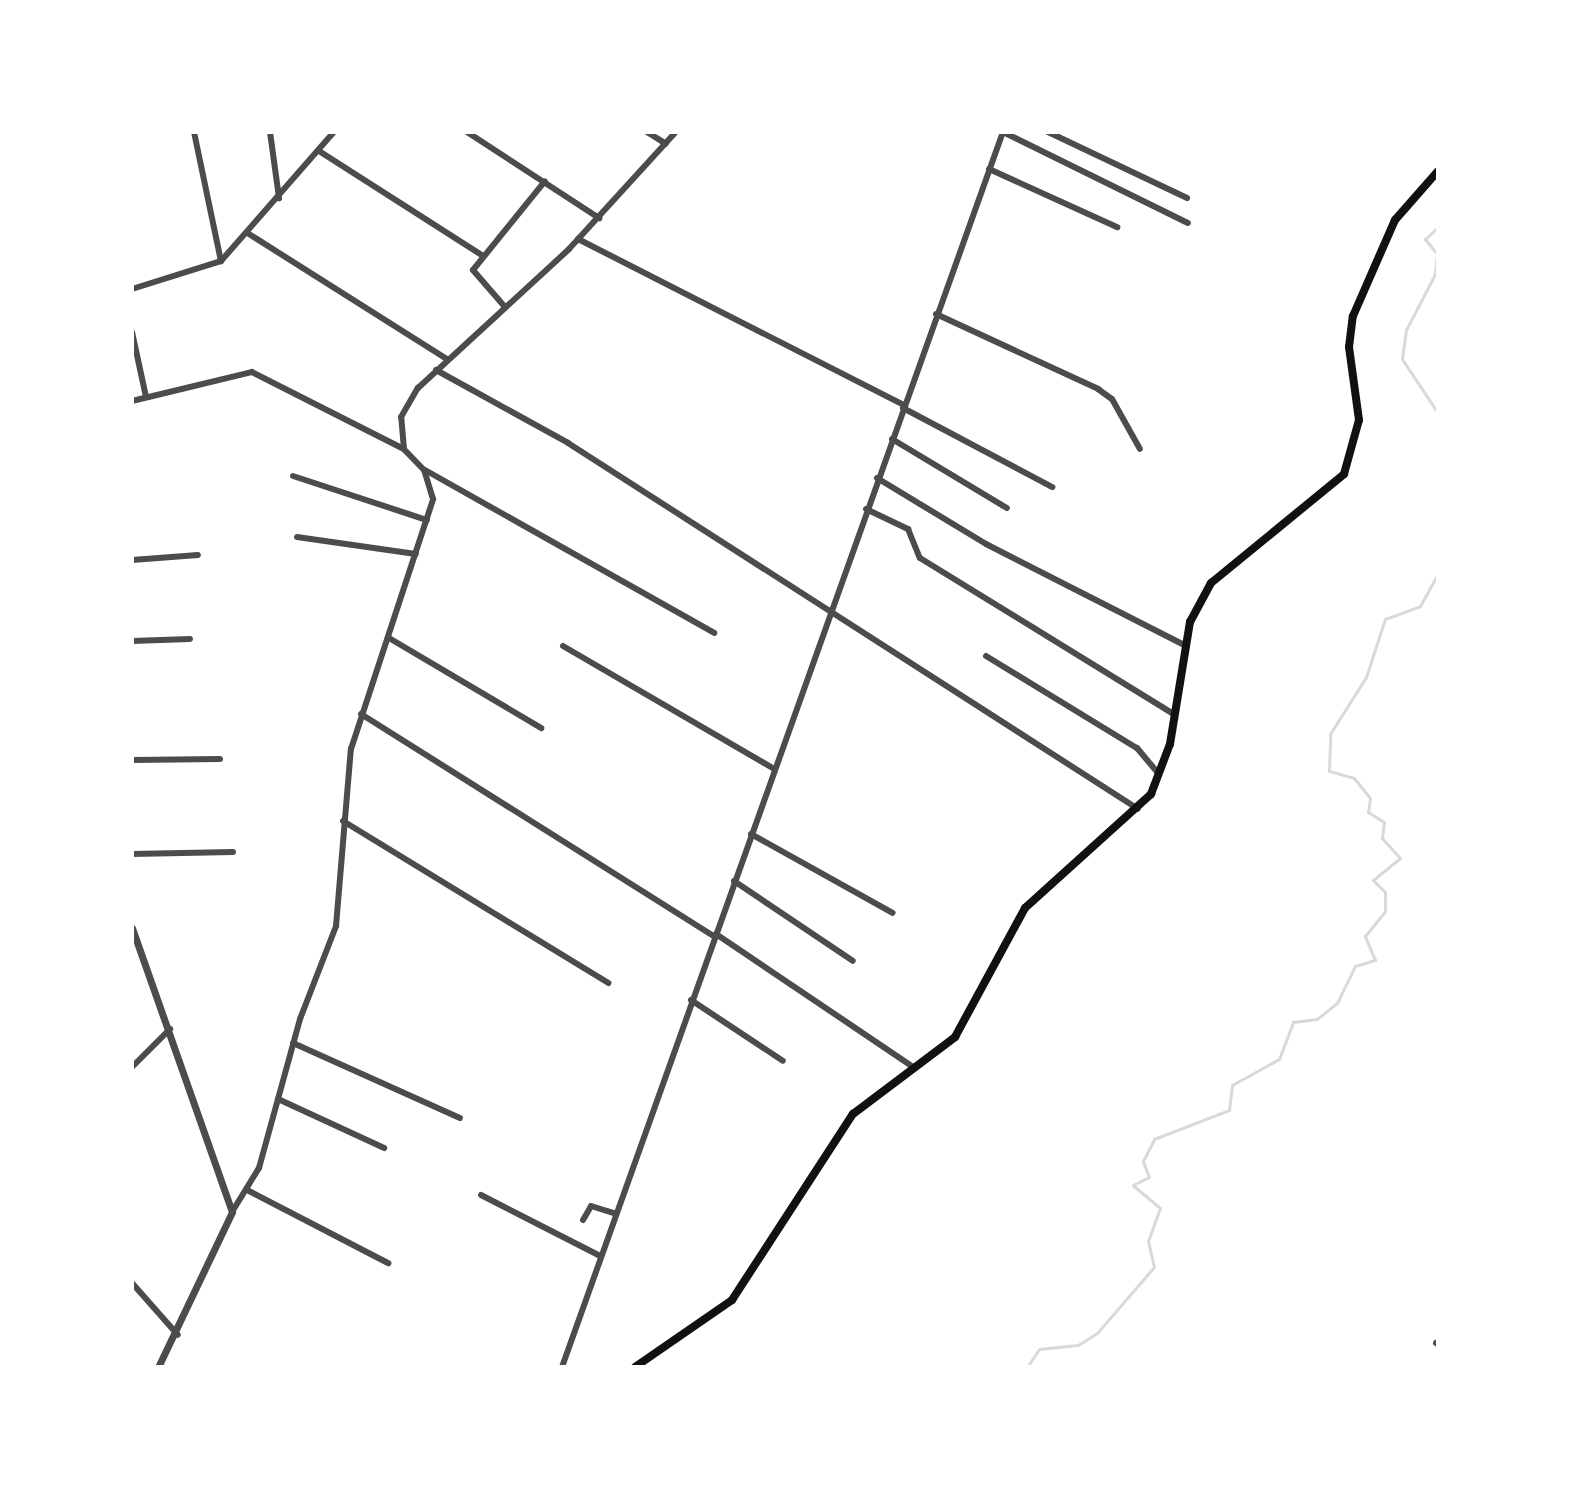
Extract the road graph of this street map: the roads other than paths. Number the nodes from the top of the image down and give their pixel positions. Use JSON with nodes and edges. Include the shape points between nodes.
{"nodes":[{"id":1,"x":194,"y":132,"type":"edge"},
{"id":2,"x":270,"y":132,"type":"edge"},
{"id":3,"x":334,"y":132,"type":"edge"},
{"id":4,"x":467,"y":132,"type":"edge"},
{"id":5,"x":647,"y":132,"type":"edge"},
{"id":6,"x":676,"y":132,"type":"edge"},
{"id":7,"x":1048,"y":132,"type":"edge"},
{"id":8,"x":666,"y":144,"type":"junction"},
{"id":9,"x":319,"y":151,"type":"junction"},
{"id":10,"x":989,"y":169,"type":"junction"},
{"id":11,"x":1438,"y":171,"type":"edge"},
{"id":12,"x":545,"y":181,"type":"junction"},
{"id":13,"x":279,"y":198,"type":"junction"},
{"id":14,"x":1187,"y":198,"type":"dead end"},
{"id":15,"x":599,"y":218,"type":"junction"},
{"id":16,"x":1188,"y":223,"type":"dead end"},
{"id":17,"x":1117,"y":227,"type":"dead end"},
{"id":18,"x":249,"y":234,"type":"junction"},
{"id":19,"x":578,"y":239,"type":"junction"},
{"id":20,"x":483,"y":256,"type":"junction"},
{"id":21,"x":221,"y":261,"type":"junction"},
{"id":22,"x":132,"y":289,"type":"edge"},
{"id":23,"x":505,"y":307,"type":"junction"},
{"id":24,"x":936,"y":314,"type":"junction"},
{"id":25,"x":132,"y":332,"type":"edge"},
{"id":26,"x":447,"y":359,"type":"junction"},
{"id":27,"x":436,"y":370,"type":"junction"},
{"id":28,"x":146,"y":397,"type":"junction"},
{"id":29,"x":132,"y":401,"type":"edge"},
{"id":30,"x":904,"y":406,"type":"junction"},
{"id":31,"x":892,"y":439,"type":"junction"},
{"id":32,"x":404,"y":449,"type":"junction"},
{"id":33,"x":1140,"y":449,"type":"dead end"},
{"id":34,"x":424,"y":470,"type":"junction"},
{"id":35,"x":293,"y":476,"type":"dead end"},
{"id":36,"x":877,"y":478,"type":"junction"},
{"id":37,"x":1052,"y":487,"type":"dead end"},
{"id":38,"x":1007,"y":508,"type":"dead end"},
{"id":39,"x":866,"y":509,"type":"junction"},
{"id":40,"x":427,"y":520,"type":"junction"},
{"id":41,"x":297,"y":537,"type":"dead end"},
{"id":42,"x":416,"y":554,"type":"junction"},
{"id":43,"x":198,"y":555,"type":"dead end"},
{"id":44,"x":132,"y":560,"type":"edge"},
{"id":45,"x":829,"y":608,"type":"junction"},
{"id":46,"x":714,"y":633,"type":"dead end"},
{"id":47,"x":389,"y":638,"type":"junction"},
{"id":48,"x":190,"y":639,"type":"dead end"},
{"id":49,"x":132,"y":641,"type":"edge"},
{"id":50,"x":1184,"y":645,"type":"junction"},
{"id":51,"x":563,"y":646,"type":"dead end"},
{"id":52,"x":986,"y":656,"type":"dead end"},
{"id":53,"x":1172,"y":713,"type":"junction"},
{"id":54,"x":361,"y":714,"type":"junction"},
{"id":55,"x":541,"y":728,"type":"dead end"},
{"id":56,"x":220,"y":759,"type":"dead end"},
{"id":57,"x":132,"y":760,"type":"edge"},
{"id":58,"x":773,"y":768,"type":"junction"},
{"id":59,"x":1162,"y":776,"type":"junction"},
{"id":60,"x":1138,"y":809,"type":"junction"},
{"id":61,"x":343,"y":821,"type":"junction"},
{"id":62,"x":751,"y":834,"type":"junction"},
{"id":63,"x":233,"y":852,"type":"dead end"},
{"id":64,"x":132,"y":854,"type":"edge"},
{"id":65,"x":734,"y":881,"type":"junction"},
{"id":66,"x":893,"y":913,"type":"dead end"},
{"id":67,"x":132,"y":928,"type":"edge"},
{"id":68,"x":715,"y":935,"type":"junction"},
{"id":69,"x":853,"y":961,"type":"dead end"},
{"id":70,"x":608,"y":983,"type":"dead end"},
{"id":71,"x":691,"y":1000,"type":"junction"},
{"id":72,"x":170,"y":1029,"type":"junction"},
{"id":73,"x":293,"y":1043,"type":"junction"},
{"id":74,"x":783,"y":1061,"type":"dead end"},
{"id":75,"x":132,"y":1067,"type":"edge"},
{"id":76,"x":916,"y":1068,"type":"junction"},
{"id":77,"x":278,"y":1099,"type":"junction"},
{"id":78,"x":460,"y":1118,"type":"dead end"},
{"id":79,"x":384,"y":1148,"type":"dead end"},
{"id":80,"x":249,"y":1191,"type":"junction"},
{"id":81,"x":481,"y":1195,"type":"dead end"},
{"id":82,"x":232,"y":1212,"type":"junction"},
{"id":83,"x":614,"y":1213,"type":"junction"},
{"id":84,"x":583,"y":1220,"type":"dead end"},
{"id":85,"x":600,"y":1256,"type":"junction"},
{"id":86,"x":388,"y":1263,"type":"dead end"},
{"id":87,"x":132,"y":1283,"type":"edge"},
{"id":88,"x":178,"y":1335,"type":"junction"},
{"id":89,"x":158,"y":1367,"type":"edge"},
{"id":90,"x":562,"y":1367,"type":"edge"},
{"id":91,"x":636,"y":1367,"type":"edge"}],
"edges":[{"from":1,"to":21,"type":"street"},
{"from":2,"to":13,"type":"street"},
{"from":3,"to":9,"type":"street"},
{"from":4,"to":12,"type":"street"},
{"from":5,"to":8,"type":"street"},
{"from":6,"to":8,"type":"street"},
{"from":7,"to":14,"type":"street"},
{"from":8,"to":15,"type":"street"},
{"from":9,"to":13,"type":"street"},
{"from":9,"to":20,"type":"street"},
{"from":10,"to":16,"type":"street","via":[[1003,132]]},
{"from":10,"to":17,"type":"street"},
{"from":10,"to":24,"type":"street"},
{"from":11,"to":50,"type":"main road","via":[[1395,220],[1353,316],[1349,347],[1359,420],[1344,474],[1233,558],[1211,583]]},
{"from":12,"to":15,"type":"street"},
{"from":12,"to":20,"type":"street"},
{"from":13,"to":18,"type":"street"},
{"from":15,"to":19,"type":"street"},
{"from":18,"to":21,"type":"street"},
{"from":18,"to":26,"type":"street"},
{"from":19,"to":23,"type":"street"},
{"from":19,"to":30,"type":"street"},
{"from":20,"to":23,"type":"street","via":[[474,275]]},
{"from":21,"to":22,"type":"street"},
{"from":23,"to":26,"type":"street"},
{"from":24,"to":30,"type":"street"},
{"from":24,"to":33,"type":"street","via":[[1105,394]]},
{"from":25,"to":28,"type":"street"},
{"from":26,"to":27,"type":"street"},
{"from":27,"to":32,"type":"street","via":[[401,417]]},
{"from":27,"to":45,"type":"street","via":[[568,443]]},
{"from":28,"to":29,"type":"street"},
{"from":28,"to":32,"type":"street","via":[[252,372]]},
{"from":30,"to":31,"type":"street"},
{"from":30,"to":37,"type":"street"},
{"from":31,"to":36,"type":"street"},
{"from":31,"to":38,"type":"street"},
{"from":32,"to":34,"type":"street"},
{"from":34,"to":40,"type":"street","via":[[433,499]]},
{"from":34,"to":46,"type":"street"},
{"from":35,"to":40,"type":"street"},
{"from":36,"to":39,"type":"street"},
{"from":36,"to":50,"type":"street","via":[[986,544]]},
{"from":39,"to":45,"type":"street"},
{"from":39,"to":53,"type":"street","via":[[908,529],[930,565]]},
{"from":40,"to":42,"type":"street"},
{"from":41,"to":42,"type":"street"},
{"from":42,"to":47,"type":"street"},
{"from":43,"to":44,"type":"street"},
{"from":45,"to":58,"type":"street"},
{"from":45,"to":60,"type":"street"},
{"from":47,"to":54,"type":"street"},
{"from":47,"to":55,"type":"street"},
{"from":48,"to":49,"type":"street"},
{"from":50,"to":53,"type":"main road"},
{"from":51,"to":58,"type":"street"},
{"from":52,"to":59,"type":"street","via":[[1137,748]]},
{"from":53,"to":59,"type":"main road"},
{"from":54,"to":61,"type":"street"},
{"from":54,"to":68,"type":"street"},
{"from":56,"to":57,"type":"street"},
{"from":58,"to":62,"type":"street"},
{"from":59,"to":60,"type":"main road"},
{"from":60,"to":76,"type":"main road","via":[[1025,908],[955,1037]]},
{"from":61,"to":70,"type":"street"},
{"from":61,"to":73,"type":"street","via":[[336,926]]},
{"from":62,"to":65,"type":"street"},
{"from":62,"to":66,"type":"street"},
{"from":63,"to":64,"type":"street"},
{"from":65,"to":68,"type":"street"},
{"from":65,"to":69,"type":"street"},
{"from":67,"to":72,"type":"street"},
{"from":68,"to":71,"type":"street"},
{"from":68,"to":76,"type":"street"},
{"from":71,"to":74,"type":"street"},
{"from":71,"to":83,"type":"street"},
{"from":72,"to":75,"type":"street"},
{"from":72,"to":82,"type":"street"},
{"from":73,"to":77,"type":"street"},
{"from":73,"to":78,"type":"street"},
{"from":76,"to":91,"type":"main road","via":[[853,1114],[823,1151],[732,1300]]},
{"from":77,"to":79,"type":"street"},
{"from":77,"to":80,"type":"street"},
{"from":80,"to":82,"type":"street"},
{"from":80,"to":86,"type":"street"},
{"from":81,"to":85,"type":"street"},
{"from":82,"to":88,"type":"street"},
{"from":83,"to":84,"type":"street","via":[[591,1206]]},
{"from":83,"to":85,"type":"street"},
{"from":85,"to":90,"type":"street"},
{"from":87,"to":88,"type":"street"},
{"from":88,"to":89,"type":"street"}]}
